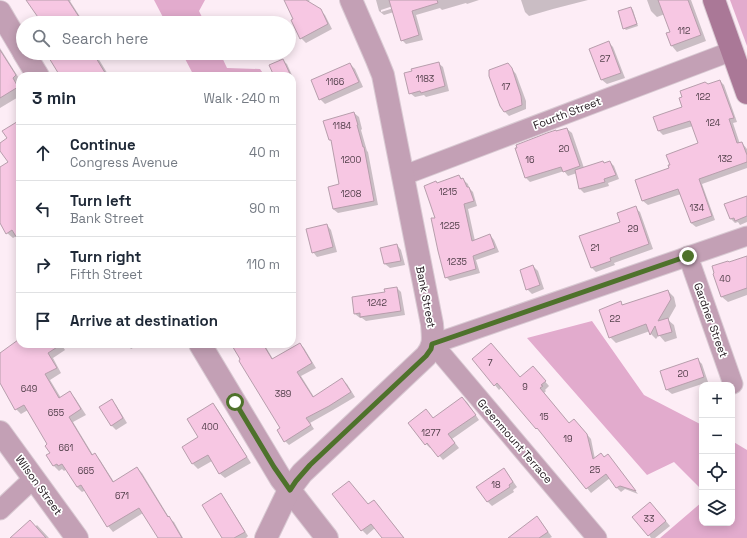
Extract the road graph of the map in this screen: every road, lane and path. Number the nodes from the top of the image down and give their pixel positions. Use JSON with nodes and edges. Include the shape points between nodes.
{"nodes":[{"id":1,"x":351,"y":0,"type":"edge"},
{"id":2,"x":714,"y":0,"type":"edge"},
{"id":3,"x":0,"y":12,"type":"edge"},
{"id":4,"x":16,"y":39,"type":"edge"},
{"id":5,"x":732,"y":51,"type":"junction"},
{"id":6,"x":29,"y":60,"type":"edge"},
{"id":7,"x":36,"y":72,"type":"edge"},
{"id":8,"x":747,"y":93,"type":"edge"},
{"id":9,"x":402,"y":176,"type":"junction"},
{"id":10,"x":747,"y":236,"type":"edge"},
{"id":11,"x":688,"y":256,"type":"junction"},
{"id":12,"x":432,"y":344,"type":"junction"},
{"id":13,"x":202,"y":348,"type":"edge"},
{"id":14,"x":732,"y":382,"type":"edge"},
{"id":15,"x":0,"y":432,"type":"edge"},
{"id":16,"x":34,"y":478,"type":"junction"},
{"id":17,"x":290,"y":490,"type":"junction"},
{"id":18,"x":0,"y":510,"type":"edge"},
{"id":19,"x":77,"y":538,"type":"edge"},
{"id":20,"x":266,"y":538,"type":"edge"},
{"id":21,"x":327,"y":538,"type":"edge"},
{"id":22,"x":597,"y":538,"type":"edge"}],
"edges":[{"from":1,"to":9,"type":"street","name":"Bank Street","via":[[383,75]]},
{"from":2,"to":5,"type":"main road"},
{"from":3,"to":4,"type":"street"},
{"from":5,"to":8,"type":"main road"},
{"from":5,"to":9,"type":"street","name":"Fourth Street"},
{"from":6,"to":7,"type":"street"},
{"from":9,"to":12,"type":"street","name":"Bank Street","via":[[432,324]]},
{"from":10,"to":11,"type":"street"},
{"from":11,"to":12,"type":"street"},
{"from":11,"to":14,"type":"street","name":"Gardner Street"},
{"from":12,"to":17,"type":"street","via":[[426,356],[310,465]]},
{"from":12,"to":22,"type":"street","name":"Greenmount Terrace"},
{"from":13,"to":17,"type":"street"},
{"from":15,"to":16,"type":"street","name":"Wilson Street"},
{"from":16,"to":18,"type":"street"},
{"from":16,"to":19,"type":"street","name":"Wilson Street"},
{"from":17,"to":20,"type":"street"},
{"from":17,"to":21,"type":"street"}]}
